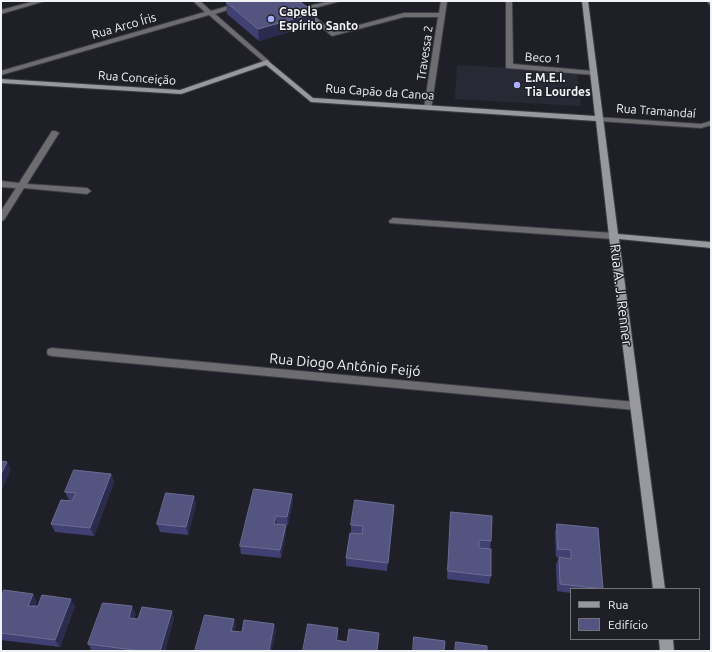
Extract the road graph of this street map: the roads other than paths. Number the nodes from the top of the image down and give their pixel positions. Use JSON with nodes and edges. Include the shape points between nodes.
{"nodes":[{"id":1,"x":42,"y":1,"type":"edge"},
{"id":2,"x":196,"y":1,"type":"edge"},
{"id":3,"x":252,"y":1,"type":"edge"},
{"id":4,"x":293,"y":1,"type":"edge"},
{"id":5,"x":338,"y":1,"type":"edge"},
{"id":6,"x":444,"y":1,"type":"edge"},
{"id":7,"x":509,"y":1,"type":"edge"},
{"id":8,"x":585,"y":1,"type":"edge"},
{"id":9,"x":304,"y":9,"type":"junction"},
{"id":10,"x":1,"y":12,"type":"edge"},
{"id":11,"x":210,"y":13,"type":"junction"},
{"id":12,"x":442,"y":15,"type":"junction"},
{"id":13,"x":267,"y":62,"type":"junction"},
{"id":14,"x":593,"y":72,"type":"junction"},
{"id":15,"x":1,"y":73,"type":"edge"},
{"id":16,"x":1,"y":80,"type":"edge"},
{"id":17,"x":428,"y":108,"type":"junction"},
{"id":18,"x":599,"y":119,"type":"junction"},
{"id":19,"x":711,"y":123,"type":"edge"},
{"id":20,"x":55,"y":133,"type":"dead end"},
{"id":21,"x":1,"y":184,"type":"edge"},
{"id":22,"x":22,"y":186,"type":"junction"},
{"id":23,"x":87,"y":191,"type":"dead end"},
{"id":24,"x":1,"y":218,"type":"edge"},
{"id":25,"x":393,"y":221,"type":"dead end"},
{"id":26,"x":614,"y":236,"type":"junction"},
{"id":27,"x":711,"y":245,"type":"edge"},
{"id":28,"x":52,"y":352,"type":"dead end"},
{"id":29,"x":635,"y":406,"type":"junction"},
{"id":30,"x":659,"y":588,"type":"edge"},
{"id":31,"x":666,"y":640,"type":"edge"},
{"id":32,"x":667,"y":651,"type":"edge"}],
"edges":[{"from":1,"to":10,"type":"street"},
{"from":2,"to":11,"type":"street","name":"Rua Capão da Canoa"},
{"from":3,"to":11,"type":"street","name":"Rua Arco Íris"},
{"from":4,"to":9,"type":"street"},
{"from":5,"to":9,"type":"street"},
{"from":6,"to":12,"type":"street","name":"Travessa 2"},
{"from":7,"to":14,"type":"street","name":"Beco 1","via":[[509,66]]},
{"from":8,"to":14,"type":"street","name":"Rua A. J. Renner"},
{"from":9,"to":12,"type":"street","via":[[332,34],[404,15]]},
{"from":11,"to":13,"type":"street","name":"Rua Capão da Canoa"},
{"from":11,"to":15,"type":"street","name":"Rua Arco Íris"},
{"from":12,"to":17,"type":"street","name":"Travessa 2"},
{"from":13,"to":16,"type":"street","name":"Rua Conceição","via":[[180,92]]},
{"from":13,"to":17,"type":"street","name":"Rua Capão da Canoa","via":[[311,100]]},
{"from":14,"to":18,"type":"street","name":"Rua A. J. Renner"},
{"from":17,"to":18,"type":"street","name":"Rua Capão da Canoa"},
{"from":18,"to":19,"type":"street","name":"Rua Tramandaí","via":[[701,126]]},
{"from":18,"to":26,"type":"street","name":"Rua A. J. Renner"},
{"from":20,"to":22,"type":"street"},
{"from":21,"to":22,"type":"street"},
{"from":22,"to":23,"type":"street"},
{"from":22,"to":24,"type":"street"},
{"from":25,"to":26,"type":"street"},
{"from":26,"to":27,"type":"street"},
{"from":26,"to":29,"type":"street","name":"Rua A. J. Renner"},
{"from":28,"to":29,"type":"street","name":"Rua Diogo Antônio Feijó"},
{"from":29,"to":30,"type":"street","name":"Rua A. J. Renner"},
{"from":31,"to":32,"type":"street"}]}
